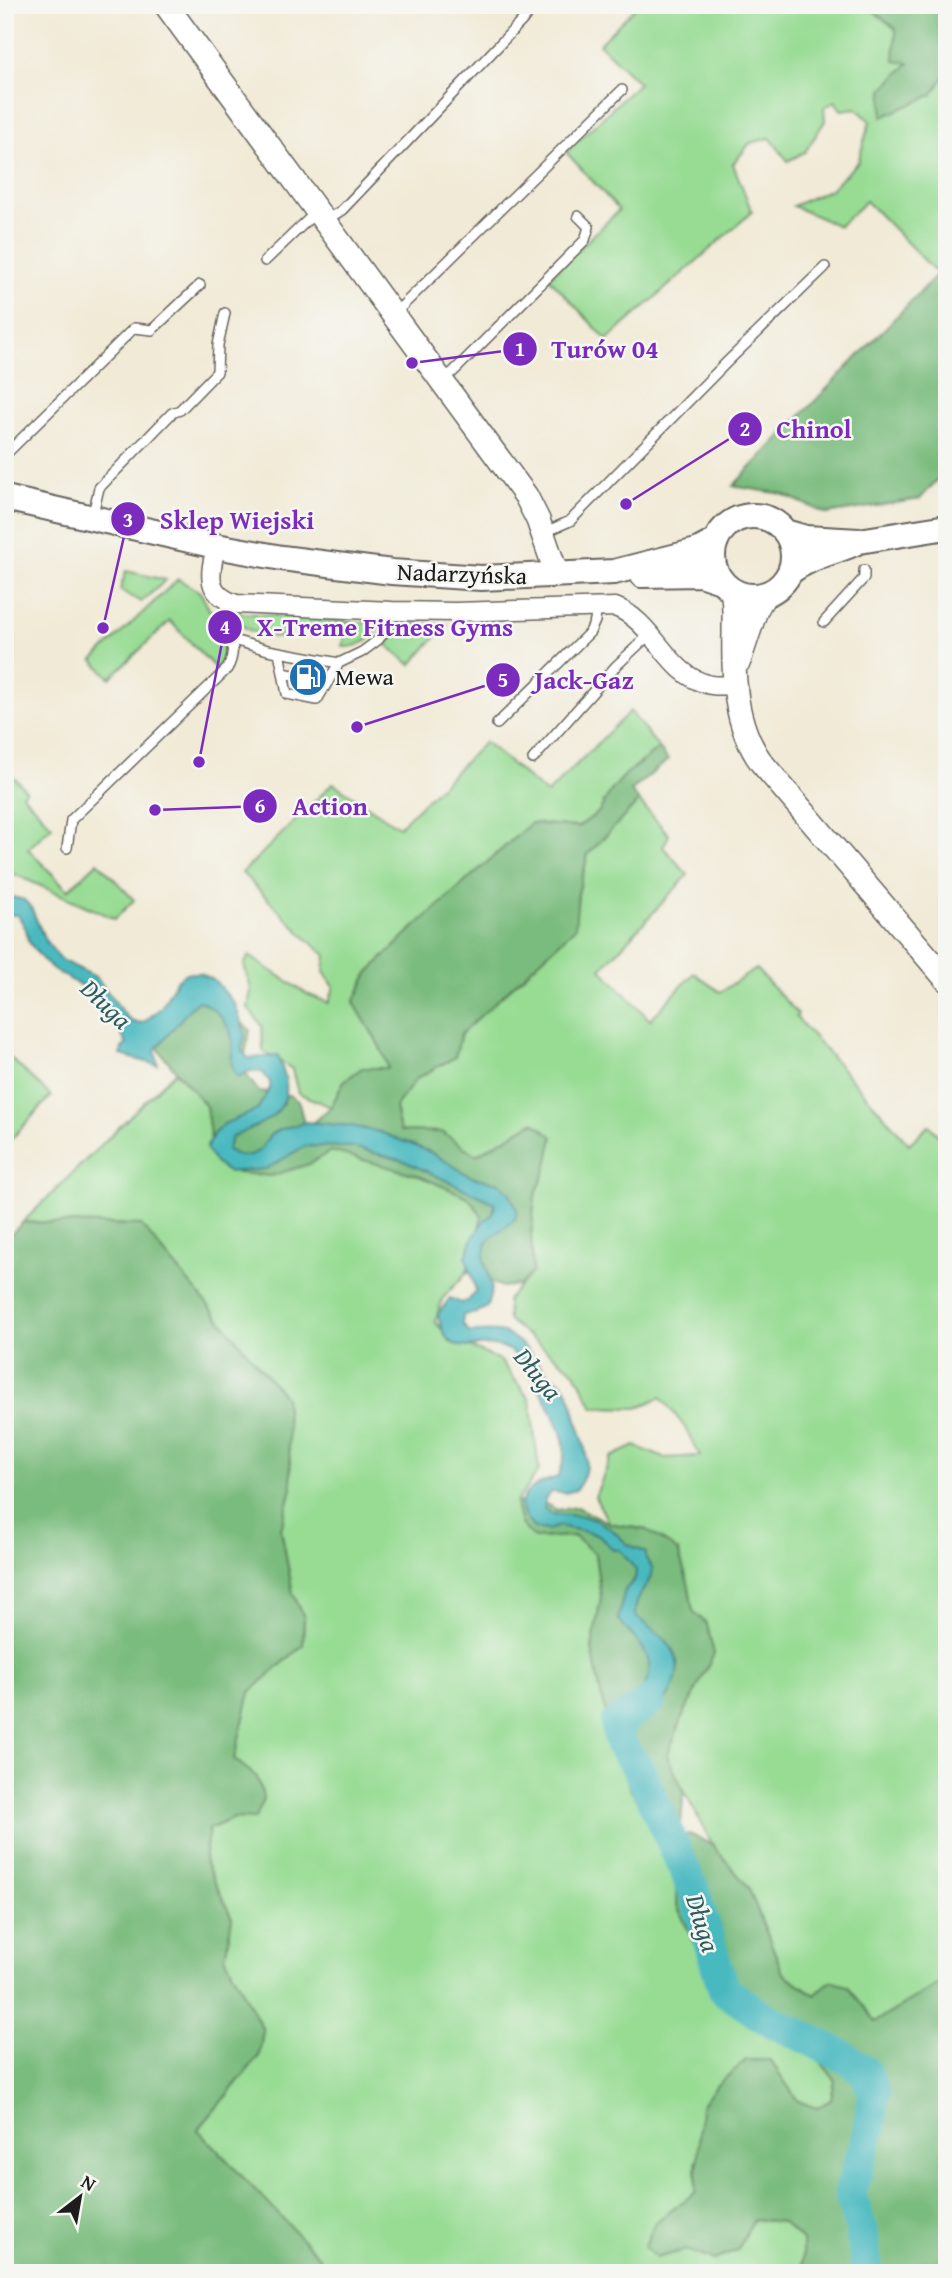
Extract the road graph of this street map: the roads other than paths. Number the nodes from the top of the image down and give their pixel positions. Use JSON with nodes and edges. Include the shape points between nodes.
{"nodes":[{"id":1,"x":166,"y":5,"type":"edge"},
{"id":2,"x":537,"y":5,"type":"edge"},
{"id":3,"x":622,"y":90,"type":"dead end"},
{"id":4,"x":321,"y":216,"type":"junction"},
{"id":5,"x":578,"y":216,"type":"dead end"},
{"id":6,"x":265,"y":261,"type":"dead end"},
{"id":7,"x":825,"y":267,"type":"dead end"},
{"id":8,"x":200,"y":285,"type":"dead end"},
{"id":9,"x":225,"y":313,"type":"dead end"},
{"id":10,"x":393,"y":315,"type":"junction"},
{"id":11,"x":440,"y":381,"type":"junction"},
{"id":12,"x":5,"y":454,"type":"edge"},
{"id":13,"x":5,"y":498,"type":"edge"},
{"id":14,"x":92,"y":518,"type":"junction"},
{"id":15,"x":947,"y":527,"type":"edge"},
{"id":16,"x":785,"y":532,"type":"junction"},
{"id":17,"x":543,"y":533,"type":"junction"},
{"id":18,"x":716,"y":541,"type":"junction"},
{"id":19,"x":859,"y":541,"type":"junction"},
{"id":20,"x":216,"y":546,"type":"junction"},
{"id":21,"x":864,"y":570,"type":"dead end"},
{"id":22,"x":614,"y":572,"type":"junction"},
{"id":23,"x":790,"y":572,"type":"junction"},
{"id":24,"x":557,"y":575,"type":"junction"},
{"id":25,"x":726,"y":585,"type":"junction"},
{"id":26,"x":765,"y":594,"type":"junction"},
{"id":27,"x":228,"y":601,"type":"junction"},
{"id":28,"x":597,"y":606,"type":"junction"},
{"id":29,"x":392,"y":611,"type":"junction"},
{"id":30,"x":824,"y":622,"type":"dead end"},
{"id":31,"x":650,"y":634,"type":"junction"},
{"id":32,"x":233,"y":640,"type":"junction"},
{"id":33,"x":279,"y":652,"type":"junction"},
{"id":34,"x":339,"y":663,"type":"junction"},
{"id":35,"x":283,"y":674,"type":"junction"},
{"id":36,"x":735,"y":678,"type":"junction"},
{"id":37,"x":328,"y":682,"type":"junction"},
{"id":38,"x":497,"y":724,"type":"dead end"},
{"id":39,"x":533,"y":759,"type":"dead end"},
{"id":40,"x":67,"y":848,"type":"dead end"},
{"id":41,"x":947,"y":980,"type":"edge"}],
"edges":[{"from":1,"to":4,"type":"street"},
{"from":2,"to":4,"type":"lane","via":[[342,210]]},
{"from":3,"to":10,"type":"lane"},
{"from":4,"to":6,"type":"lane"},
{"from":4,"to":10,"type":"street"},
{"from":5,"to":11,"type":"lane","via":[[589,227],[584,240]]},
{"from":7,"to":17,"type":"lane","via":[[570,521]]},
{"from":8,"to":12,"type":"lane","via":[[152,330],[134,328]]},
{"from":9,"to":14,"type":"lane","via":[[217,372],[99,488]]},
{"from":10,"to":11,"type":"street"},
{"from":11,"to":17,"type":"street","via":[[526,496]]},
{"from":13,"to":14,"type":"main road","name":"Nadarzyńska"},
{"from":14,"to":20,"type":"main road","name":"Nadarzyńska"},
{"from":15,"to":19,"type":"main road"},
{"from":16,"to":18,"type":"main road","via":[[768,520],[748,517],[729,525]]},
{"from":16,"to":19,"type":"main road"},
{"from":16,"to":23,"type":"main road","via":[[793,551]]},
{"from":17,"to":24,"type":"street"},
{"from":18,"to":22,"type":"main road","name":"Nadarzyńska","via":[[697,551]]},
{"from":18,"to":25,"type":"main road","via":[[713,561]]},
{"from":19,"to":23,"type":"main road","via":[[809,559]]},
{"from":20,"to":24,"type":"main road","name":"Nadarzyńska","via":[[392,572],[481,578]]},
{"from":20,"to":27,"type":"street","via":[[212,583]]},
{"from":21,"to":30,"type":"lane","via":[[864,578]]},
{"from":22,"to":24,"type":"main road","name":"Nadarzyńska"},
{"from":22,"to":25,"type":"main road","name":"Nadarzyńska","via":[[700,574]]},
{"from":23,"to":26,"type":"main road"},
{"from":25,"to":26,"type":"main road","via":[[744,595]]},
{"from":25,"to":36,"type":"street","via":[[734,607]]},
{"from":26,"to":36,"type":"street"},
{"from":27,"to":29,"type":"street"},
{"from":27,"to":32,"type":"lane"},
{"from":28,"to":29,"type":"street"},
{"from":28,"to":31,"type":"street","via":[[625,611]]},
{"from":28,"to":38,"type":"lane","via":[[586,636]]},
{"from":29,"to":34,"type":"lane","via":[[378,640]]},
{"from":31,"to":36,"type":"street","via":[[689,676],[715,686]]},
{"from":31,"to":39,"type":"lane"},
{"from":32,"to":33,"type":"lane"},
{"from":32,"to":40,"type":"lane","via":[[232,657],[222,674],[71,820]]},
{"from":33,"to":34,"type":"lane"},
{"from":33,"to":35,"type":"lane"},
{"from":34,"to":37,"type":"lane"},
{"from":35,"to":37,"type":"lane"},
{"from":35,"to":37,"type":"lane","via":[[287,694],[317,700]]},
{"from":36,"to":41,"type":"street","via":[[736,726],[761,762]]}]}
